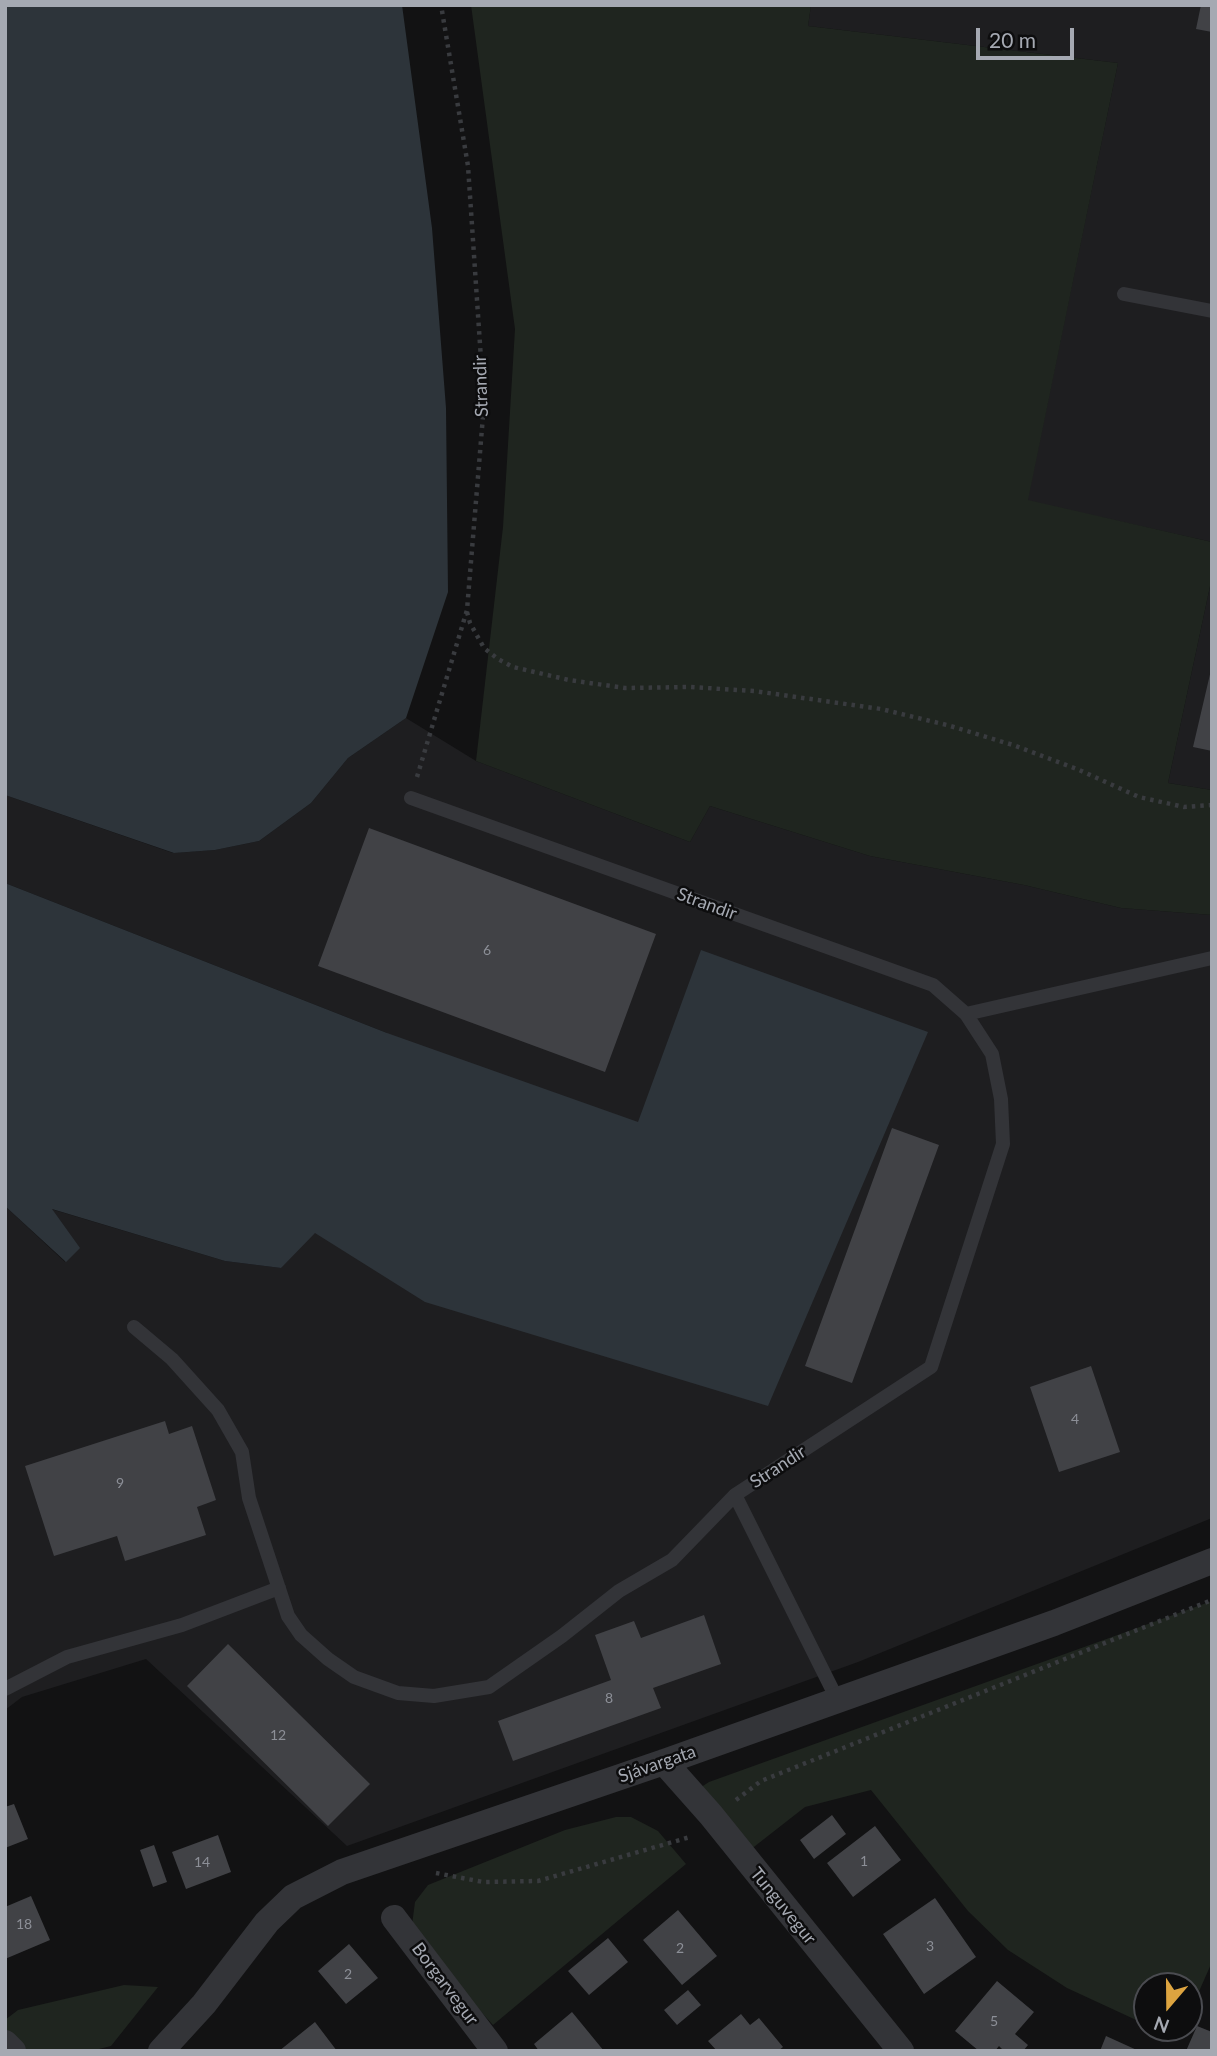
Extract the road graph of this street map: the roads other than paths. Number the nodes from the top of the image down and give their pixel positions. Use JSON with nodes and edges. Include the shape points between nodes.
{"nodes":[{"id":1,"x":1124,"y":295,"type":"dead end"},
{"id":2,"x":1212,"y":312,"type":"edge"},
{"id":3,"x":411,"y":798,"type":"road end"},
{"id":4,"x":1212,"y":958,"type":"edge"},
{"id":5,"x":966,"y":1014,"type":"junction"},
{"id":6,"x":134,"y":1327,"type":"dead end"},
{"id":7,"x":735,"y":1494,"type":"junction"},
{"id":8,"x":1212,"y":1560,"type":"edge"},
{"id":9,"x":279,"y":1588,"type":"junction"},
{"id":10,"x":5,"y":1689,"type":"edge"},
{"id":11,"x":837,"y":1699,"type":"junction"},
{"id":12,"x":664,"y":1762,"type":"junction"},
{"id":13,"x":394,"y":1918,"type":"dead end"},
{"id":14,"x":5,"y":2043,"type":"edge"},
{"id":15,"x":13,"y":2051,"type":"edge"},
{"id":16,"x":161,"y":2051,"type":"edge"},
{"id":17,"x":495,"y":2051,"type":"edge"},
{"id":18,"x":901,"y":2051,"type":"edge"}],
"edges":[{"from":1,"to":2,"type":"lane"},
{"from":3,"to":5,"type":"lane","name":"Strandir","via":[[933,985]]},
{"from":4,"to":5,"type":"lane"},
{"from":5,"to":7,"type":"lane","name":"Strandir","via":[[992,1054],[1003,1144],[931,1367]]},
{"from":6,"to":9,"type":"lane","via":[[172,1359],[218,1410],[242,1452],[250,1498]]},
{"from":7,"to":9,"type":"lane","via":[[672,1560],[619,1591],[489,1686],[434,1696],[398,1693],[354,1677],[301,1635],[288,1616]]},
{"from":7,"to":11,"type":"lane","name":"Strandir"},
{"from":8,"to":11,"type":"street","name":"Sjávargata","via":[[1054,1623]]},
{"from":9,"to":10,"type":"lane","via":[[182,1625],[67,1657]]},
{"from":11,"to":12,"type":"street","name":"Sjávargata"},
{"from":12,"to":16,"type":"street","name":"Sjávargata","via":[[342,1872],[293,1897]]},
{"from":12,"to":18,"type":"street","name":"Tunguvegur"},
{"from":13,"to":17,"type":"street","name":"Borgarvegur"},
{"from":14,"to":15,"type":"street"}]}
